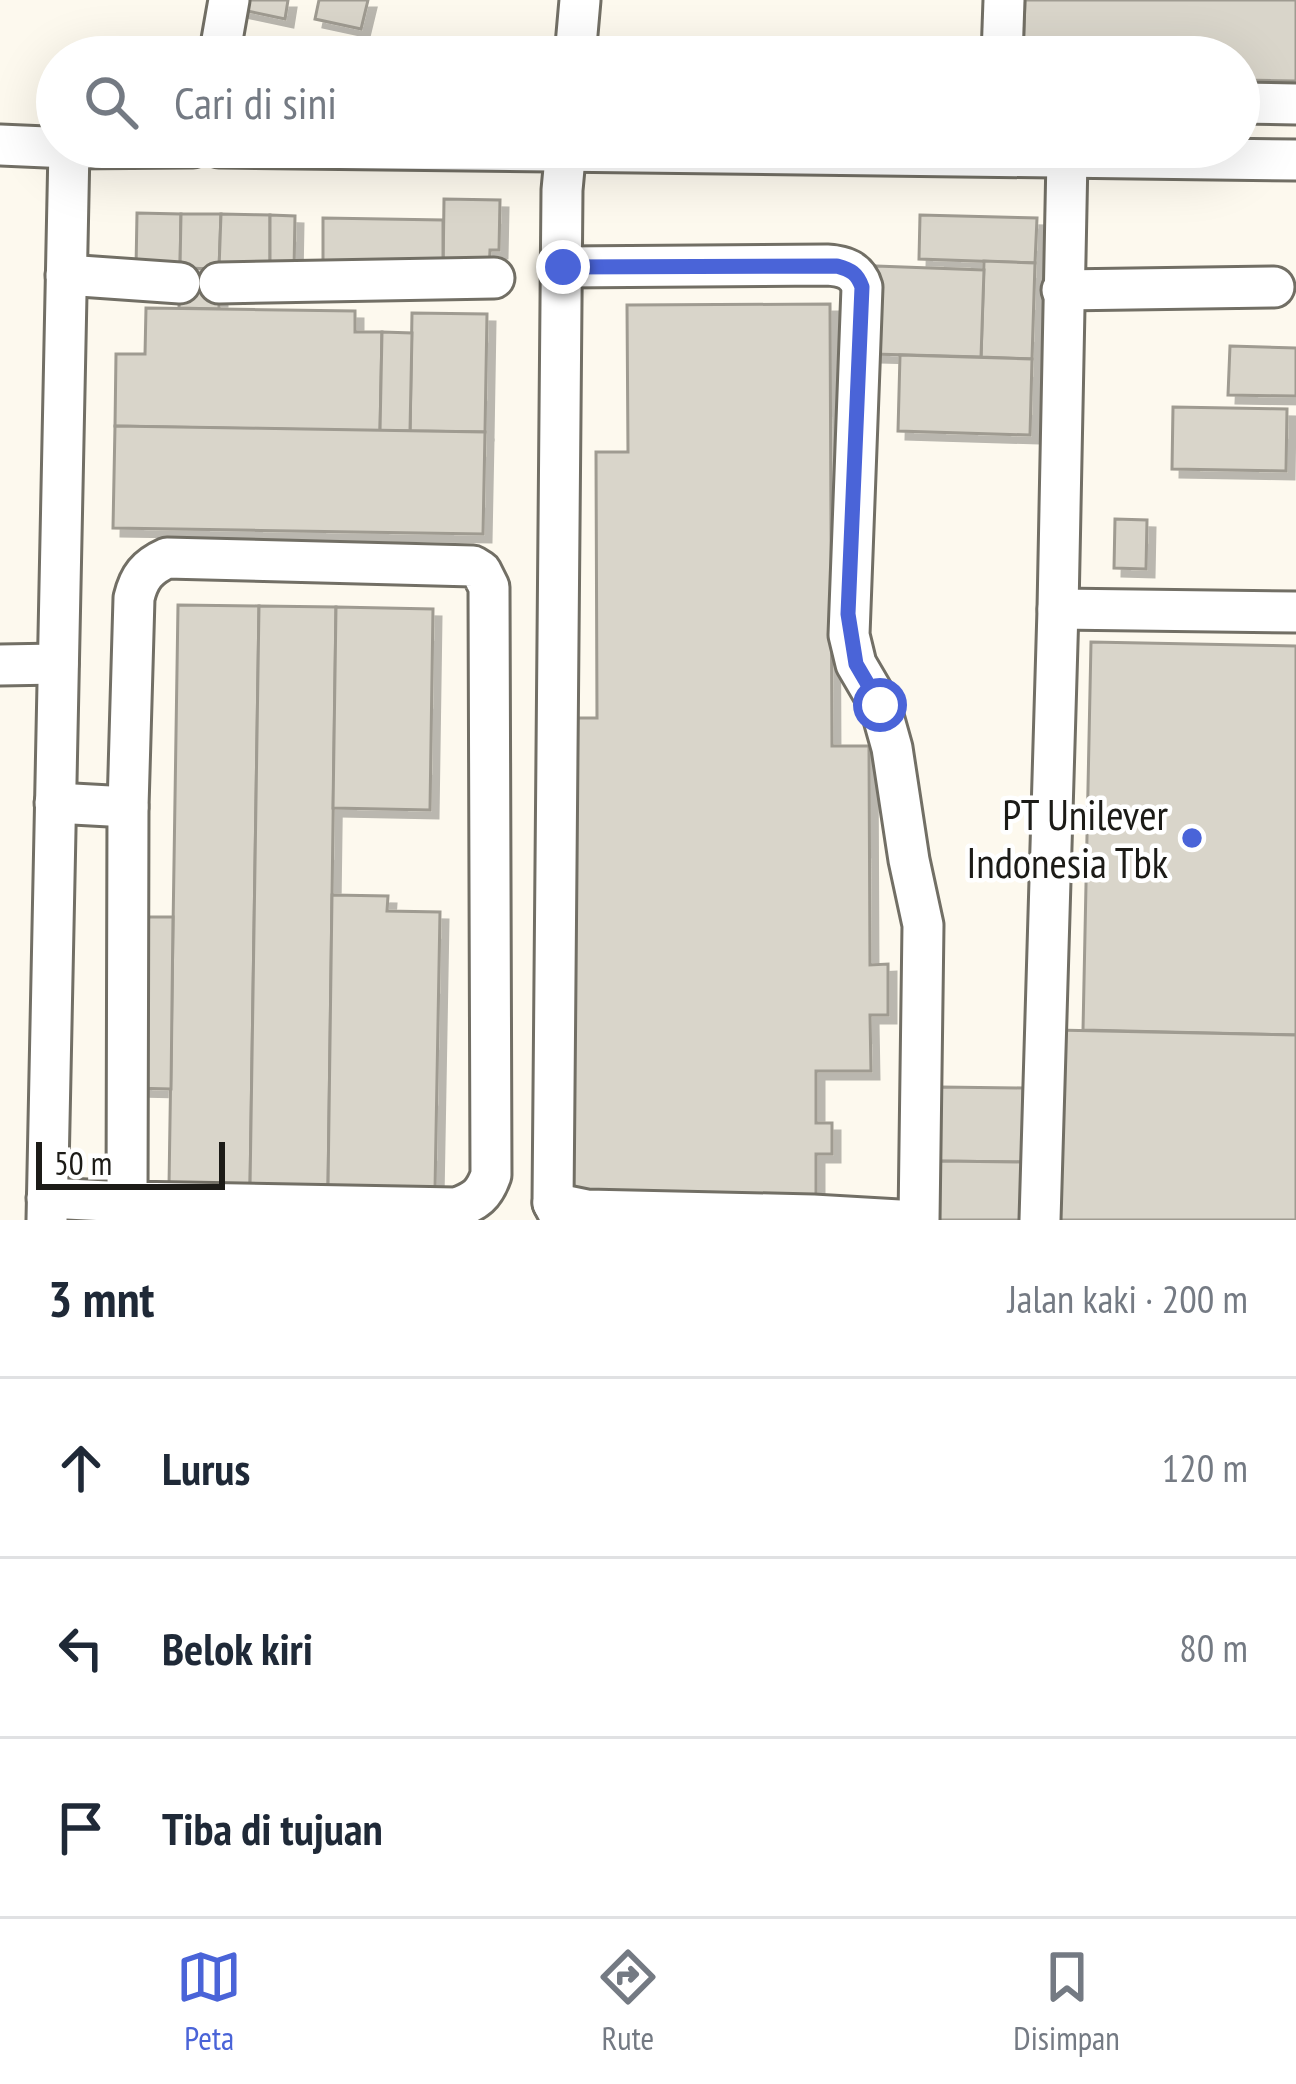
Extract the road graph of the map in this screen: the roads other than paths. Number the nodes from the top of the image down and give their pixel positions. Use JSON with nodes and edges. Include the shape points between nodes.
{"nodes":[{"id":1,"x":229,"y":0,"type":"edge"},
{"id":2,"x":580,"y":0,"type":"edge"},
{"id":3,"x":1004,"y":0,"type":"edge"},
{"id":4,"x":223,"y":36,"type":"edge"},
{"id":5,"x":577,"y":36,"type":"edge"},
{"id":6,"x":1003,"y":36,"type":"edge"},
{"id":7,"x":1260,"y":103,"type":"edge"},
{"id":8,"x":1296,"y":104,"type":"edge"},
{"id":9,"x":0,"y":145,"type":"edge"},
{"id":10,"x":36,"y":147,"type":"edge"},
{"id":11,"x":1260,"y":160,"type":"edge"},
{"id":12,"x":1296,"y":160,"type":"edge"},
{"id":13,"x":69,"y":168,"type":"edge"},
{"id":14,"x":564,"y":168,"type":"edge"},
{"id":15,"x":1067,"y":168,"type":"edge"},
{"id":16,"x":563,"y":267,"type":"junction"},
{"id":17,"x":66,"y":275,"type":"junction"},
{"id":18,"x":494,"y":278,"type":"dead end"},
{"id":19,"x":180,"y":283,"type":"dead end"},
{"id":20,"x":219,"y":284,"type":"dead end"},
{"id":21,"x":1274,"y":287,"type":"dead end"},
{"id":22,"x":1062,"y":290,"type":"junction"},
{"id":23,"x":1058,"y":609,"type":"junction"},
{"id":24,"x":1296,"y":612,"type":"edge"},
{"id":25,"x":58,"y":664,"type":"junction"},
{"id":26,"x":0,"y":665,"type":"edge"},
{"id":27,"x":55,"y":803,"type":"junction"},
{"id":28,"x":128,"y":807,"type":"junction"},
{"id":29,"x":127,"y":1202,"type":"junction"},
{"id":30,"x":47,"y":1209,"type":"edge"},
{"id":31,"x":558,"y":1212,"type":"edge"},
{"id":32,"x":899,"y":1220,"type":"edge"},
{"id":33,"x":919,"y":1220,"type":"edge"},
{"id":34,"x":1040,"y":1220,"type":"edge"}],
"edges":[{"from":1,"to":4,"type":"street"},
{"from":2,"to":5,"type":"street"},
{"from":3,"to":6,"type":"street"},
{"from":7,"to":8,"type":"street"},
{"from":9,"to":10,"type":"street"},
{"from":11,"to":12,"type":"street"},
{"from":13,"to":17,"type":"street"},
{"from":14,"to":16,"type":"street"},
{"from":15,"to":22,"type":"street"},
{"from":16,"to":31,"type":"street"},
{"from":16,"to":33,"type":"street","via":[[837,266],[859,277],[848,614],[856,664],[892,748],[922,925]]},
{"from":17,"to":19,"type":"street"},
{"from":17,"to":25,"type":"street"},
{"from":18,"to":20,"type":"street"},
{"from":21,"to":22,"type":"street"},
{"from":22,"to":23,"type":"street"},
{"from":23,"to":24,"type":"street"},
{"from":23,"to":34,"type":"street"},
{"from":25,"to":26,"type":"street"},
{"from":25,"to":27,"type":"street"},
{"from":27,"to":28,"type":"street"},
{"from":27,"to":30,"type":"street"},
{"from":28,"to":29,"type":"street"},
{"from":28,"to":29,"type":"street","via":[[134,598],[150,566],[167,558],[459,564],[481,571],[489,587],[485,1190],[456,1208]]},
{"from":29,"to":30,"type":"street"},
{"from":31,"to":32,"type":"street"}]}
